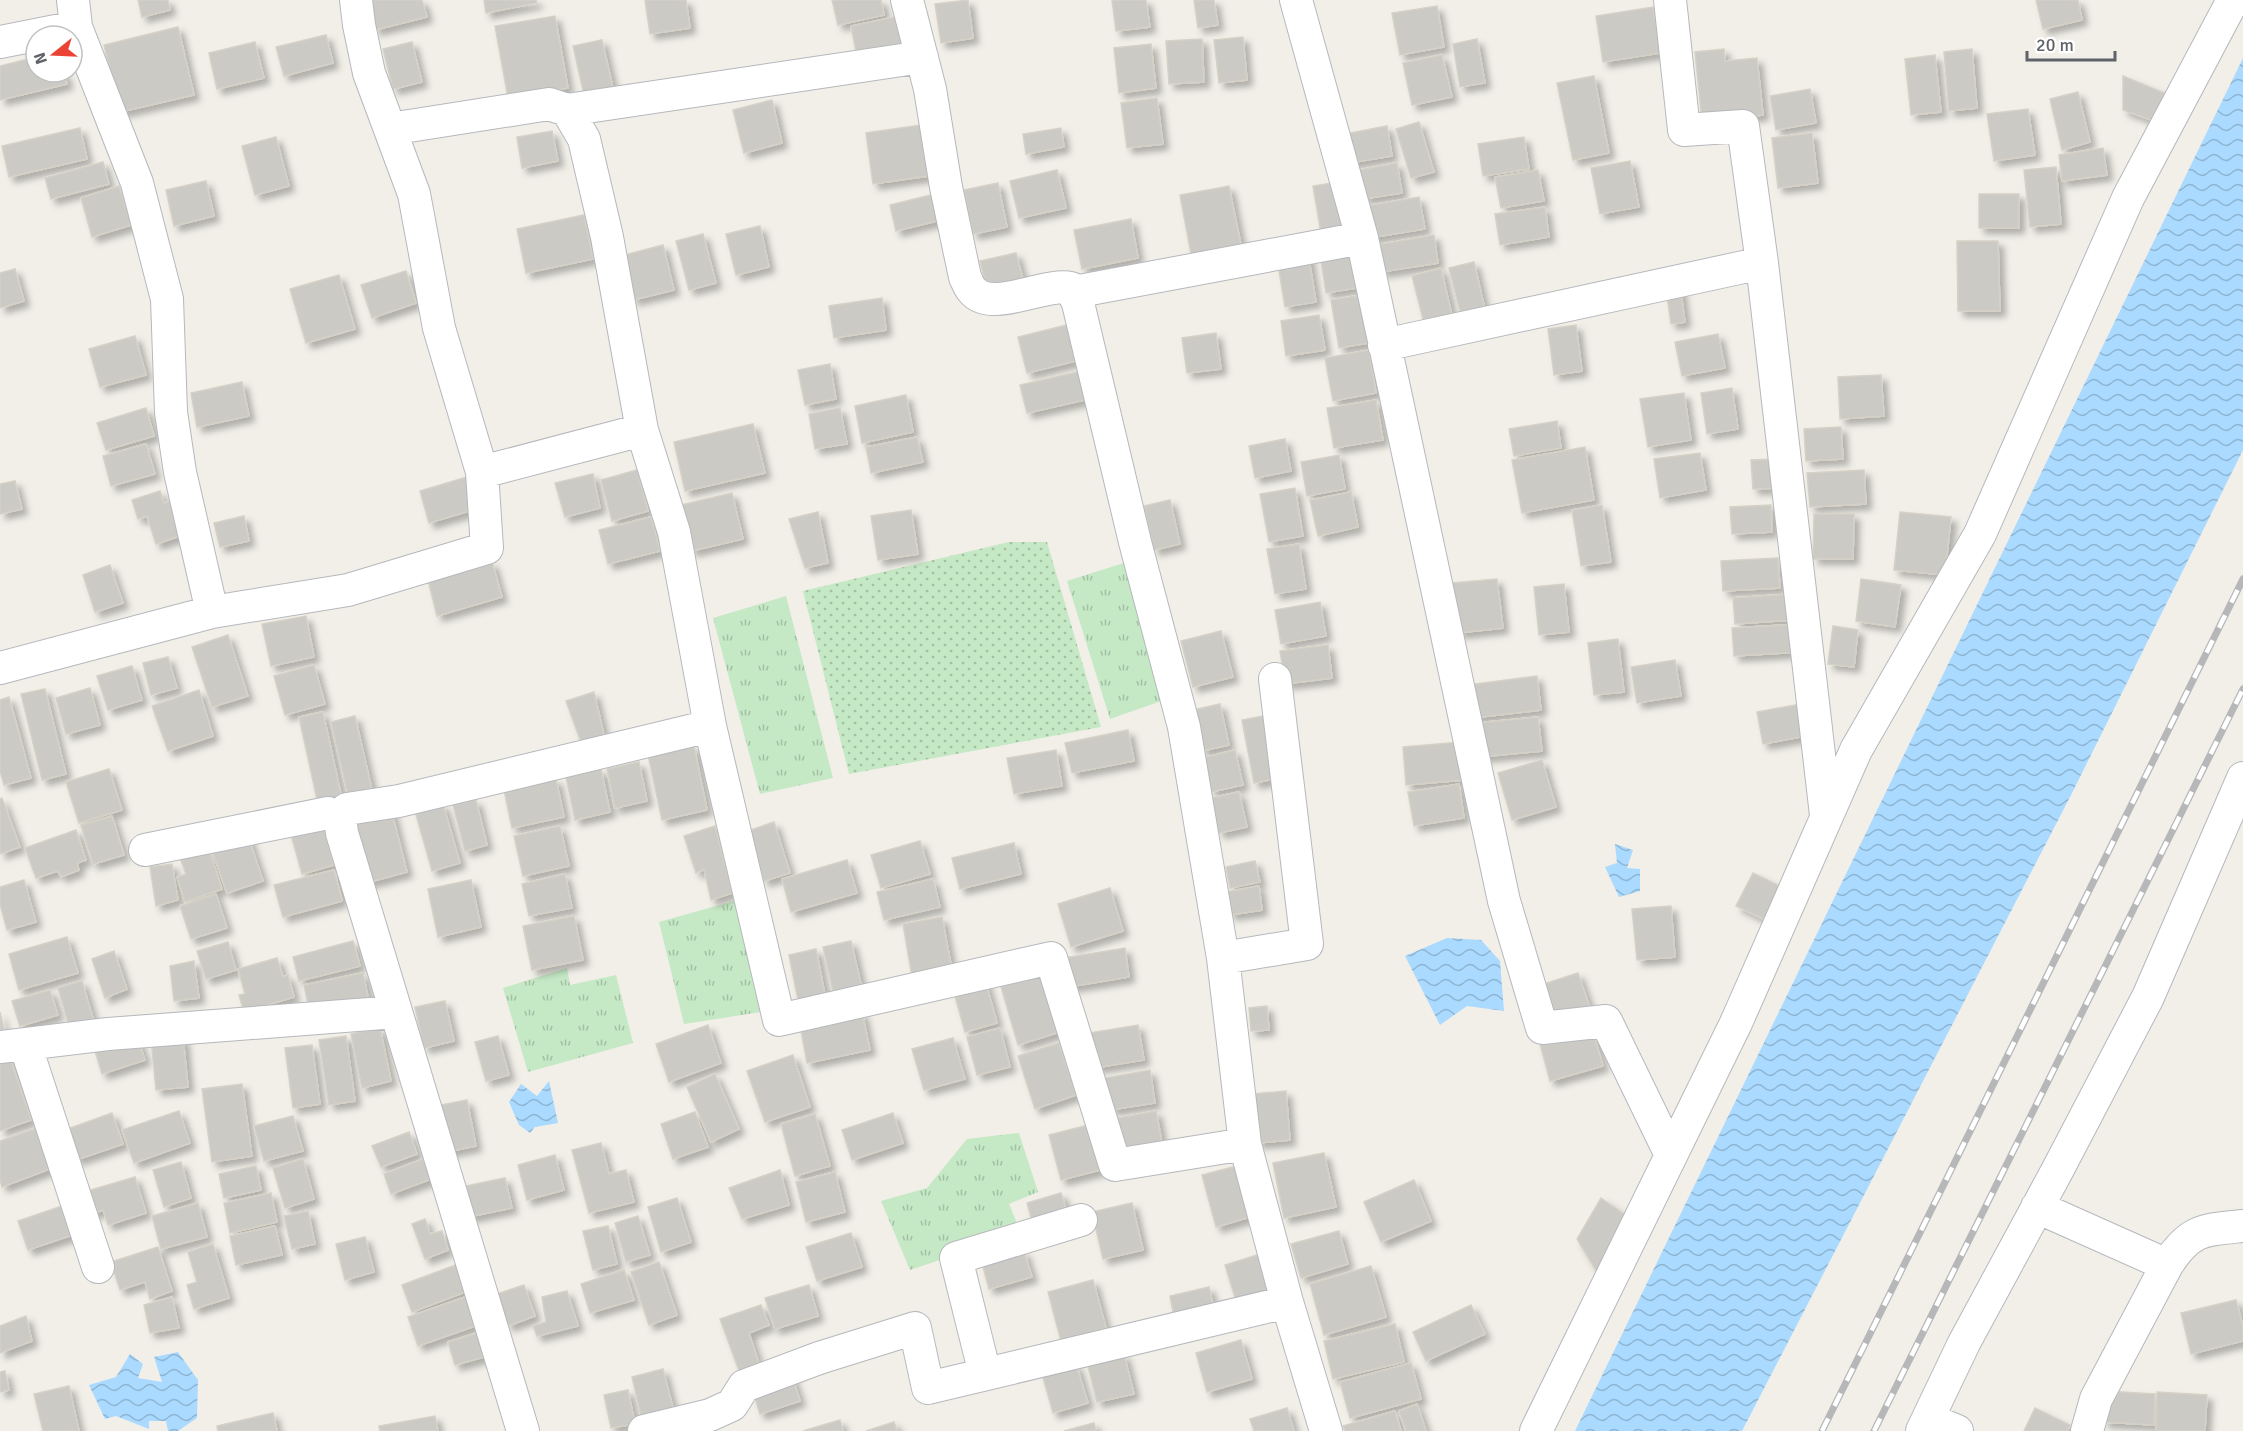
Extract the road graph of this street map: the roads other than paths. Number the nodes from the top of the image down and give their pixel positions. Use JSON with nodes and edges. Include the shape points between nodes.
{"nodes":[{"id":1,"x":356,"y":0,"type":"edge"},
{"id":2,"x":907,"y":0,"type":"edge"},
{"id":3,"x":1296,"y":0,"type":"edge"},
{"id":4,"x":1670,"y":0,"type":"edge"},
{"id":5,"x":2233,"y":0,"type":"edge"},
{"id":6,"x":75,"y":14,"type":"edge"},
{"id":7,"x":0,"y":42,"type":"edge"},
{"id":8,"x":922,"y":57,"type":"junction"},
{"id":9,"x":567,"y":110,"type":"junction"},
{"id":10,"x":390,"y":129,"type":"junction"},
{"id":11,"x":1362,"y":238,"type":"junction"},
{"id":12,"x":1762,"y":264,"type":"junction"},
{"id":13,"x":1074,"y":292,"type":"junction"},
{"id":14,"x":1384,"y":345,"type":"junction"},
{"id":15,"x":642,"y":430,"type":"junction"},
{"id":16,"x":482,"y":472,"type":"junction"},
{"id":17,"x":212,"y":612,"type":"junction"},
{"id":18,"x":0,"y":668,"type":"edge"},
{"id":19,"x":1275,"y":679,"type":"dead end"},
{"id":20,"x":710,"y":726,"type":"junction"},
{"id":21,"x":2243,"y":778,"type":"edge"},
{"id":22,"x":1826,"y":815,"type":"junction"},
{"id":23,"x":340,"y":818,"type":"junction"},
{"id":24,"x":145,"y":850,"type":"dead end"},
{"id":25,"x":1223,"y":958,"type":"junction"},
{"id":26,"x":396,"y":1012,"type":"junction"},
{"id":27,"x":12,"y":1045,"type":"edge"},
{"id":28,"x":1245,"y":1144,"type":"junction"},
{"id":29,"x":1671,"y":1155,"type":"junction"},
{"id":30,"x":2037,"y":1208,"type":"junction"},
{"id":31,"x":1081,"y":1220,"type":"dead end"},
{"id":32,"x":2243,"y":1226,"type":"edge"},
{"id":33,"x":2167,"y":1265,"type":"junction"},
{"id":34,"x":98,"y":1267,"type":"dead end"},
{"id":35,"x":1287,"y":1302,"type":"junction"},
{"id":36,"x":985,"y":1374,"type":"junction"},
{"id":37,"x":1925,"y":1425,"type":"edge"},
{"id":38,"x":523,"y":1431,"type":"edge"},
{"id":39,"x":644,"y":1431,"type":"edge"},
{"id":40,"x":1326,"y":1431,"type":"edge"},
{"id":41,"x":1536,"y":1431,"type":"edge"},
{"id":42,"x":1957,"y":1431,"type":"edge"},
{"id":43,"x":2086,"y":1431,"type":"edge"}],
"edges":[{"from":1,"to":10,"type":"street","via":[[369,73]]},
{"from":2,"to":8,"type":"street"},
{"from":3,"to":11,"type":"street"},
{"from":4,"to":12,"type":"street","via":[[1684,130],[1743,126]]},
{"from":5,"to":22,"type":"street","via":[[2128,198],[1980,534],[1856,750]]},
{"from":6,"to":7,"type":"street"},
{"from":6,"to":17,"type":"street","via":[[137,183],[167,299],[171,412],[180,472]]},
{"from":8,"to":9,"type":"street"},
{"from":8,"to":13,"type":"street","via":[[965,277],[972,291],[993,299],[1050,288],[1065,287]]},
{"from":9,"to":10,"type":"street","via":[[549,104]]},
{"from":9,"to":15,"type":"street","via":[[584,139],[607,237]]},
{"from":10,"to":16,"type":"street","via":[[414,194],[439,328]]},
{"from":11,"to":13,"type":"street"},
{"from":11,"to":14,"type":"street"},
{"from":12,"to":14,"type":"street"},
{"from":12,"to":22,"type":"street"},
{"from":13,"to":25,"type":"street","via":[[1184,727]]},
{"from":14,"to":29,"type":"street","via":[[1504,901],[1542,1028],[1606,1021]]},
{"from":15,"to":16,"type":"street"},
{"from":15,"to":20,"type":"street","via":[[674,532]]},
{"from":16,"to":17,"type":"street","via":[[487,548],[348,590]]},
{"from":17,"to":18,"type":"street"},
{"from":19,"to":25,"type":"street","via":[[1307,944]]},
{"from":20,"to":23,"type":"street","via":[[399,801],[347,809]]},
{"from":20,"to":28,"type":"street","via":[[779,1020],[1051,958],[1115,1165]]},
{"from":21,"to":30,"type":"street","via":[[2148,997]]},
{"from":22,"to":29,"type":"street","via":[[1736,1023]]},
{"from":23,"to":24,"type":"street","via":[[328,813]]},
{"from":23,"to":26,"type":"street"},
{"from":25,"to":28,"type":"street"},
{"from":26,"to":27,"type":"street"},
{"from":26,"to":38,"type":"street"},
{"from":27,"to":34,"type":"street"},
{"from":28,"to":35,"type":"street"},
{"from":29,"to":41,"type":"street"},
{"from":30,"to":33,"type":"street"},
{"from":30,"to":37,"type":"street"},
{"from":31,"to":36,"type":"street","via":[[956,1258]]},
{"from":32,"to":33,"type":"street","via":[[2195,1234],[2179,1246]]},
{"from":33,"to":43,"type":"street","via":[[2097,1399]]},
{"from":35,"to":36,"type":"street"},
{"from":35,"to":40,"type":"street"},
{"from":36,"to":39,"type":"street","via":[[928,1388],[915,1328],[744,1386],[732,1405],[710,1415]]},
{"from":37,"to":42,"type":"street"}]}
